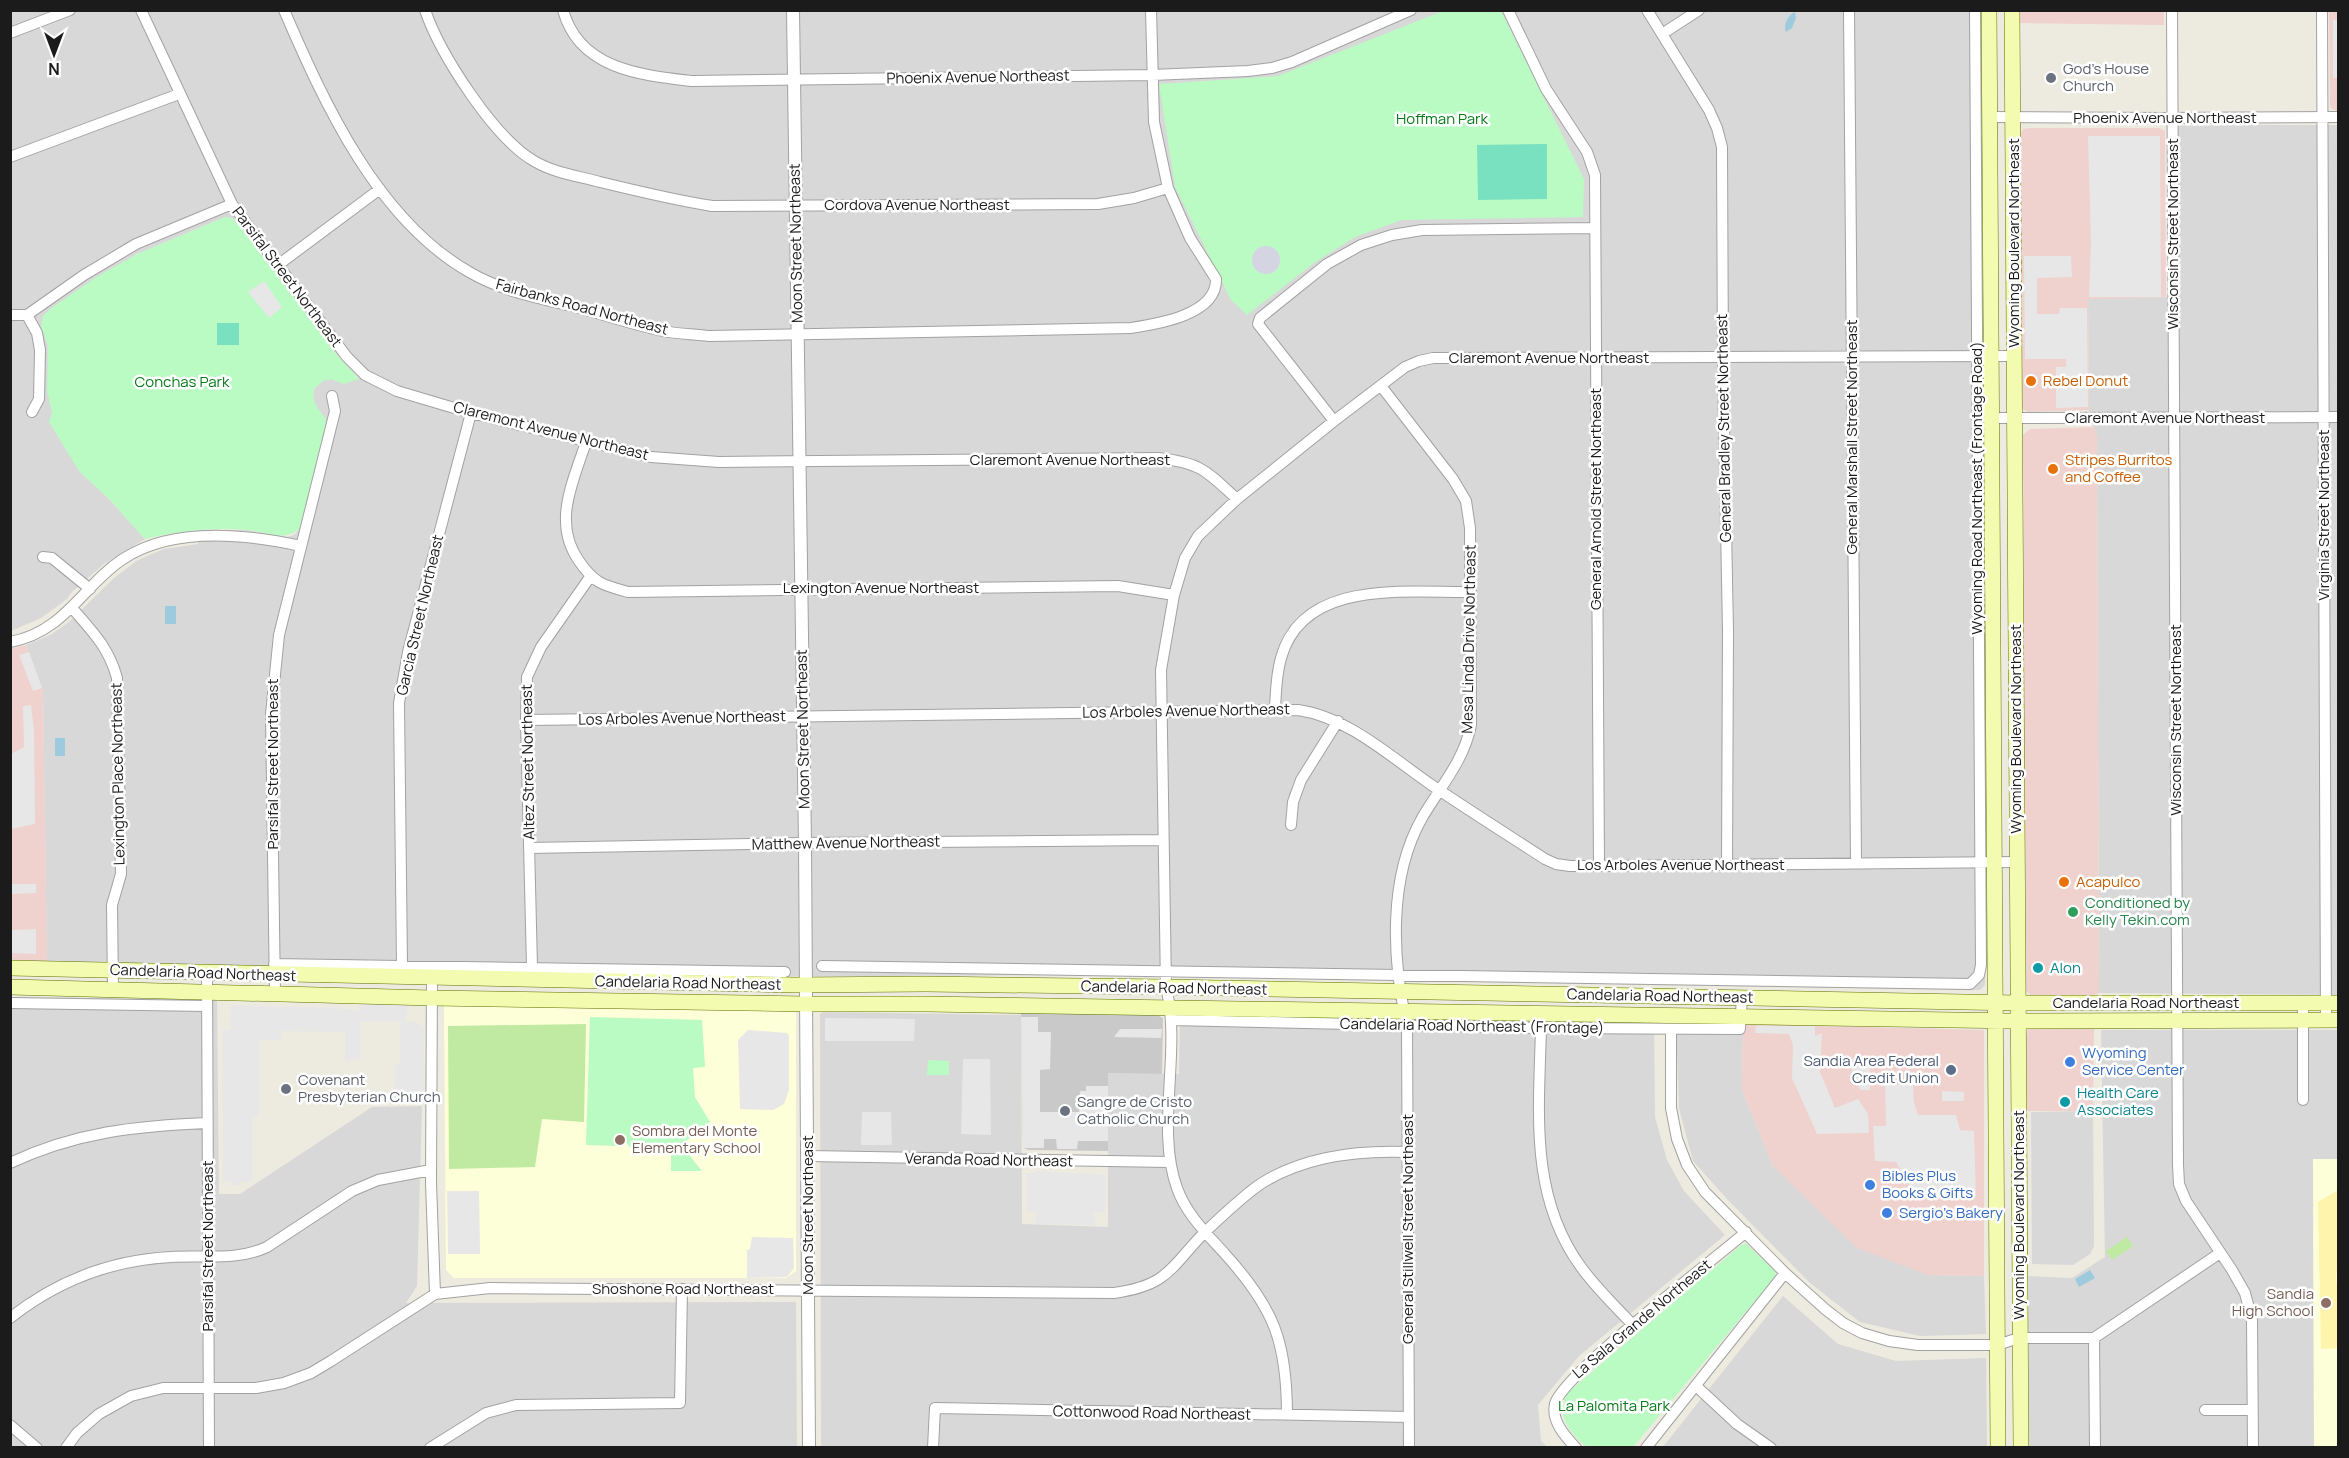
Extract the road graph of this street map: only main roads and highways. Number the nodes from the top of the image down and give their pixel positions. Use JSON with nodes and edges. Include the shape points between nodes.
{"nodes":[{"id":1,"x":1989,"y":10,"type":"edge"},
{"id":2,"x":2012,"y":10,"type":"edge"},
{"id":3,"x":10,"y":969,"type":"edge"},
{"id":4,"x":10,"y":987,"type":"edge"},
{"id":5,"x":1995,"y":1003,"type":"junction"},
{"id":6,"x":2018,"y":1003,"type":"junction"},
{"id":7,"x":2332,"y":1003,"type":"edge"},
{"id":8,"x":1995,"y":1020,"type":"junction"},
{"id":9,"x":2332,"y":1020,"type":"edge"},
{"id":10,"x":2018,"y":1021,"type":"junction"},
{"id":11,"x":1998,"y":1448,"type":"edge"},
{"id":12,"x":2021,"y":1448,"type":"edge"}],
"edges":[{"from":1,"to":5,"type":"main road","name":"Wyoming Boulevard Northeast","via":[[1992,418],[1988,862]]},
{"from":2,"to":6,"type":"main road","name":"Wyoming Boulevard Northeast"},
{"from":3,"to":5,"type":"main road","name":"Candelaria Road Northeast","via":[[207,973],[274,970],[432,979],[1166,987]]},
{"from":4,"to":8,"type":"main road","name":"Candelaria Road Northeast","via":[[113,989],[207,999],[275,995],[927,1004],[1405,1018],[1742,1016]]},
{"from":5,"to":6,"type":"main road","name":"Candelaria Road Northeast"},
{"from":5,"to":8,"type":"main road","name":"Wyoming Boulevard Northeast"},
{"from":6,"to":7,"type":"main road","name":"Candelaria Road Northeast"},
{"from":6,"to":10,"type":"main road","name":"Wyoming Boulevard Northeast"},
{"from":8,"to":10,"type":"main road","name":"Candelaria Road Northeast"},
{"from":8,"to":11,"type":"main road","name":"Wyoming Boulevard Northeast"},
{"from":9,"to":10,"type":"main road","name":"Candelaria Road Northeast"},
{"from":10,"to":12,"type":"main road","name":"Wyoming Boulevard Northeast"}]}
